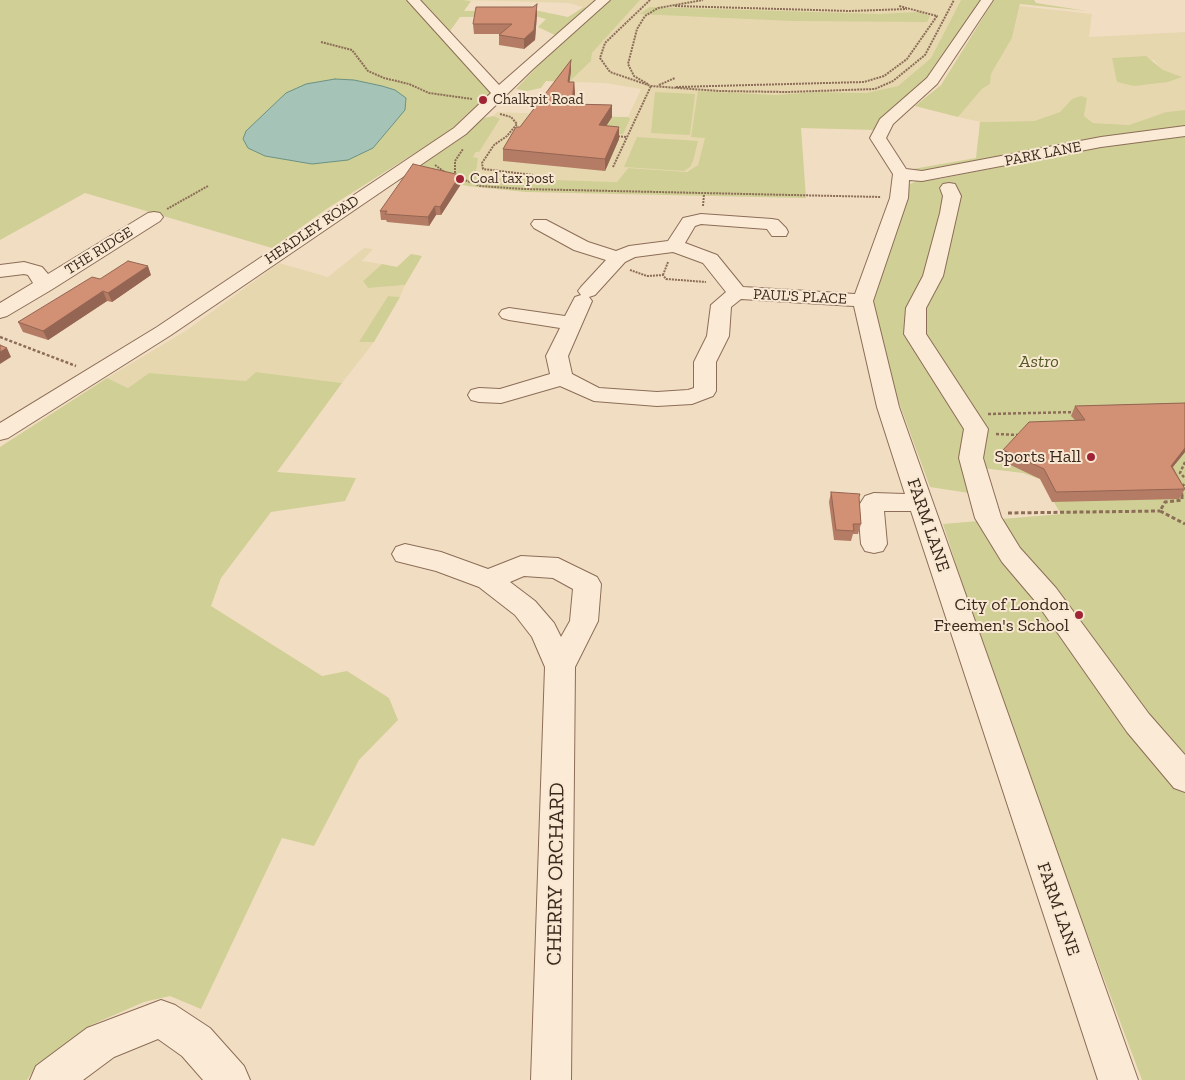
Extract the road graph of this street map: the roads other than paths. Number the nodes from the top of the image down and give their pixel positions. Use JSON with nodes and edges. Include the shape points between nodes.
{"nodes":[{"id":1,"x":413,"y":0,"type":"edge"},
{"id":2,"x":604,"y":0,"type":"edge"},
{"id":3,"x":987,"y":0,"type":"edge"},
{"id":4,"x":490,"y":103,"type":"junction"},
{"id":5,"x":1185,"y":132,"type":"edge"},
{"id":6,"x":900,"y":186,"type":"junction"},
{"id":7,"x":949,"y":188,"type":"dead end"},
{"id":8,"x":154,"y":217,"type":"road end"},
{"id":9,"x":540,"y":224,"type":"dead end"},
{"id":10,"x":777,"y":224,"type":"dead end"},
{"id":11,"x":675,"y":246,"type":"junction"},
{"id":12,"x":616,"y":260,"type":"junction"},
{"id":13,"x":0,"y":271,"type":"edge"},
{"id":14,"x":44,"y":286,"type":"junction"},
{"id":15,"x":731,"y":286,"type":"junction"},
{"id":16,"x":863,"y":301,"type":"junction"},
{"id":17,"x":0,"y":312,"type":"edge"},
{"id":18,"x":509,"y":314,"type":"dead end"},
{"id":19,"x":571,"y":322,"type":"junction"},
{"id":20,"x":562,"y":378,"type":"junction"},
{"id":21,"x":479,"y":395,"type":"dead end"},
{"id":22,"x":0,"y":433,"type":"edge"},
{"id":23,"x":920,"y":503,"type":"junction"},
{"id":24,"x":874,"y":544,"type":"dead end"},
{"id":25,"x":405,"y":554,"type":"dead end"},
{"id":26,"x":489,"y":580,"type":"junction"},
{"id":27,"x":560,"y":667,"type":"junction"},
{"id":28,"x":1185,"y":778,"type":"edge"},
{"id":29,"x":50,"y":1080,"type":"edge"},
{"id":30,"x":230,"y":1080,"type":"edge"},
{"id":31,"x":551,"y":1080,"type":"edge"},
{"id":32,"x":1118,"y":1080,"type":"edge"}],
"edges":[{"from":1,"to":4,"type":"street","via":[[465,54]]},
{"from":2,"to":4,"type":"street","name":"HEADLEY ROAD"},
{"from":3,"to":6,"type":"street","via":[[932,81],[886,122],[878,138]]},
{"from":4,"to":22,"type":"street","name":"HEADLEY ROAD","via":[[460,131],[164,331]]},
{"from":5,"to":6,"type":"street","name":"PARK LANE","via":[[1101,142],[922,176]]},
{"from":6,"to":16,"type":"street"},
{"from":7,"to":28,"type":"street","via":[[952,196],[949,213],[933,276],[916,308],[915,334],[976,429],[970,458],[987,513],[1011,555],[1046,594],[1138,723]]},
{"from":8,"to":14,"type":"street","name":"THE RIDGE"},
{"from":9,"to":12,"type":"street"},
{"from":10,"to":11,"type":"street","via":[[702,219],[689,222]]},
{"from":11,"to":12,"type":"street","via":[[629,252]]},
{"from":11,"to":15,"type":"street","via":[[710,259]]},
{"from":12,"to":19,"type":"street","via":[[585,296]]},
{"from":13,"to":14,"type":"street","name":"THE RIDGE","via":[[24,268],[35,271]]},
{"from":14,"to":17,"type":"street","name":"THE RIDGE"},
{"from":15,"to":16,"type":"street","name":"PAUL'S PLACE"},
{"from":15,"to":20,"type":"street","name":"PAUL'S PLACE","via":[[720,305],[718,336],[705,362],[705,391],[683,397],[623,398],[594,394]]},
{"from":16,"to":23,"type":"street","name":"FARM LANE","via":[[888,407]]},
{"from":18,"to":19,"type":"street"},
{"from":19,"to":20,"type":"street","via":[[558,356]]},
{"from":20,"to":21,"type":"street","via":[[501,396]]},
{"from":23,"to":24,"type":"street","via":[[874,502],[871,507]]},
{"from":23,"to":32,"type":"street","name":"FARM LANE"},
{"from":25,"to":26,"type":"street","name":"CHERRY ORCHARD","via":[[441,562]]},
{"from":26,"to":27,"type":"street","name":"CHERRY ORCHARD","via":[[525,608],[544,631]]},
{"from":26,"to":27,"type":"street","name":"CHERRY ORCHARD","via":[[521,566],[558,568],[587,584],[584,621]]},
{"from":27,"to":31,"type":"street","name":"CHERRY ORCHARD"},
{"from":29,"to":30,"type":"street","via":[[102,1042],[161,1019],[196,1042]]}]}
